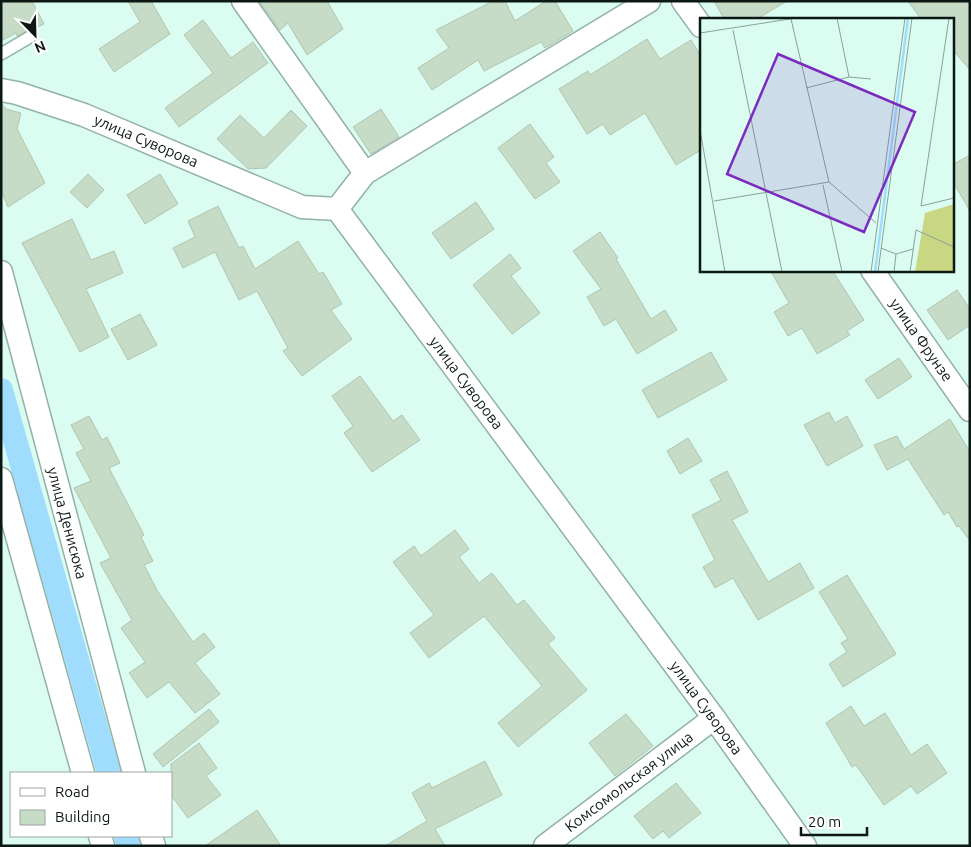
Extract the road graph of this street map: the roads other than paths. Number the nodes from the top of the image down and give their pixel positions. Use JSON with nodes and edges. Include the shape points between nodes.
{"nodes":[{"id":1,"x":243,"y":1,"type":"edge"},
{"id":2,"x":648,"y":1,"type":"edge"},
{"id":3,"x":683,"y":1,"type":"edge"},
{"id":4,"x":700,"y":25,"type":"edge"},
{"id":5,"x":30,"y":36,"type":"dead end"},
{"id":6,"x":1,"y":54,"type":"edge"},
{"id":7,"x":1,"y":90,"type":"edge"},
{"id":8,"x":365,"y":173,"type":"junction"},
{"id":9,"x":337,"y":209,"type":"junction"},
{"id":10,"x":873,"y":271,"type":"edge"},
{"id":11,"x":1,"y":272,"type":"edge"},
{"id":12,"x":970,"y":410,"type":"edge"},
{"id":13,"x":1,"y":479,"type":"edge"},
{"id":14,"x":714,"y":718,"type":"junction"},
{"id":15,"x":82,"y":772,"type":"edge"},
{"id":16,"x":134,"y":772,"type":"edge"},
{"id":17,"x":545,"y":846,"type":"edge"},
{"id":18,"x":805,"y":846,"type":"edge"}],
"edges":[{"from":1,"to":8,"type":"street"},
{"from":2,"to":8,"type":"street"},
{"from":3,"to":4,"type":"street"},
{"from":5,"to":6,"type":"lane"},
{"from":7,"to":9,"type":"street","name":"улица Суворова","via":[[84,115],[302,207]]},
{"from":8,"to":9,"type":"street"},
{"from":9,"to":14,"type":"street","name":"улица Суворова"},
{"from":10,"to":12,"type":"street","name":"улица Фрунзе"},
{"from":11,"to":16,"type":"street","name":"улица Денисюка"},
{"from":13,"to":15,"type":"street"},
{"from":14,"to":17,"type":"street","name":"Комсомольская улица"},
{"from":14,"to":18,"type":"street","name":"улица Суворова"}]}
